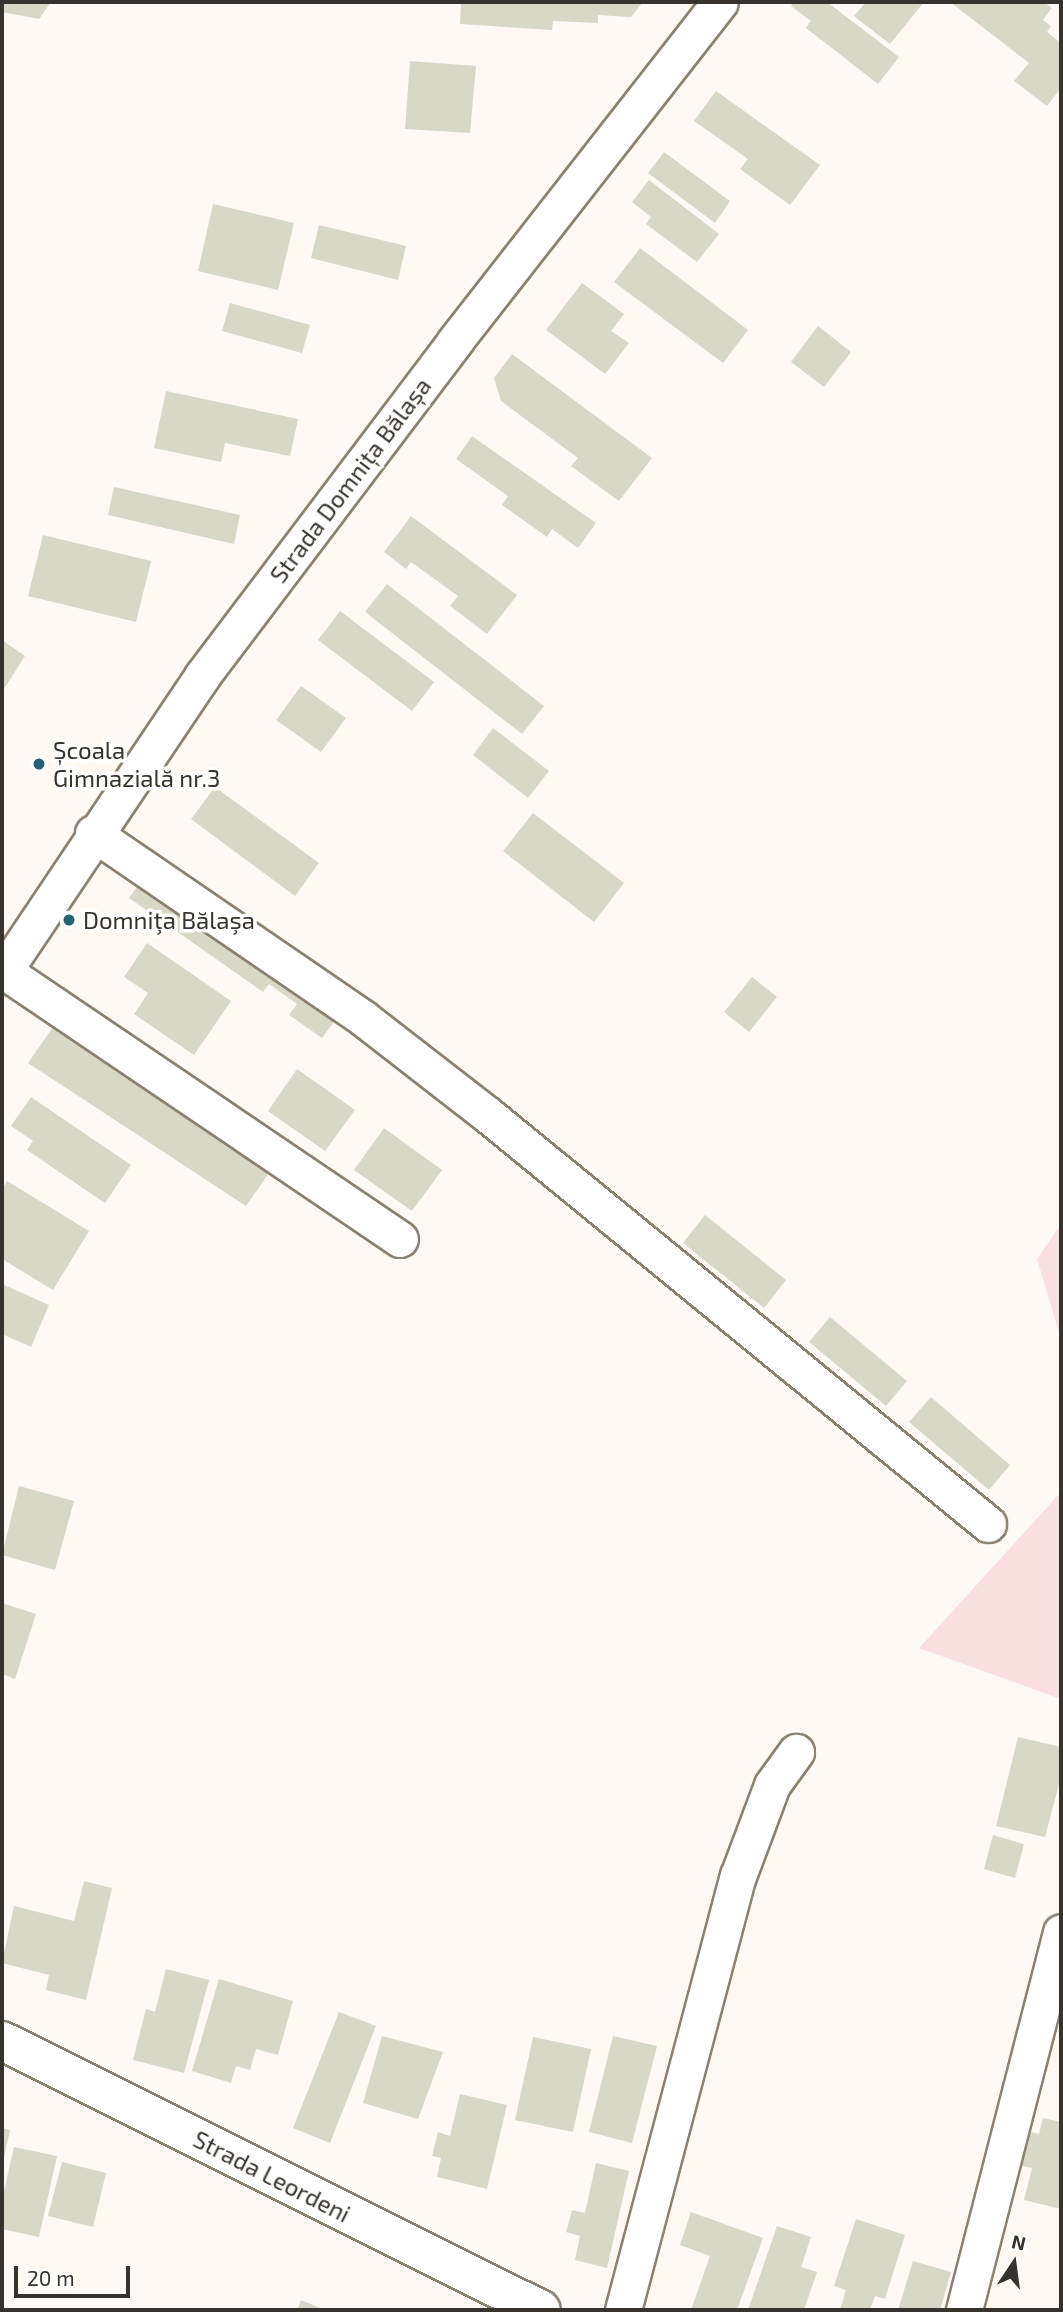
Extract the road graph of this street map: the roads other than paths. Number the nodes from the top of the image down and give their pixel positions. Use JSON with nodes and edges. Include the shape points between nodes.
{"nodes":[{"id":1,"x":720,"y":2,"type":"edge"},
{"id":2,"x":93,"y":833,"type":"junction"},
{"id":3,"x":3,"y":972,"type":"edge"},
{"id":4,"x":400,"y":1239,"type":"dead end"},
{"id":5,"x":988,"y":1524,"type":"dead end"},
{"id":6,"x":796,"y":1752,"type":"dead end"},
{"id":7,"x":1061,"y":1932,"type":"edge"},
{"id":8,"x":2,"y":2041,"type":"edge"},
{"id":9,"x":541,"y":2310,"type":"edge"},
{"id":10,"x":623,"y":2310,"type":"edge"},
{"id":11,"x":964,"y":2310,"type":"edge"}],
"edges":[{"from":1,"to":2,"type":"street","name":"Strada Domnița Bălașa","via":[[328,507]]},
{"from":2,"to":3,"type":"street","name":"Strada Domnița Bălașa"},
{"from":2,"to":5,"type":"street","via":[[363,1018]]},
{"from":3,"to":4,"type":"street"},
{"from":6,"to":10,"type":"street","via":[[772,1785],[738,1876]]},
{"from":7,"to":11,"type":"street"},
{"from":8,"to":9,"type":"main road","name":"Strada Leordeni"}]}
